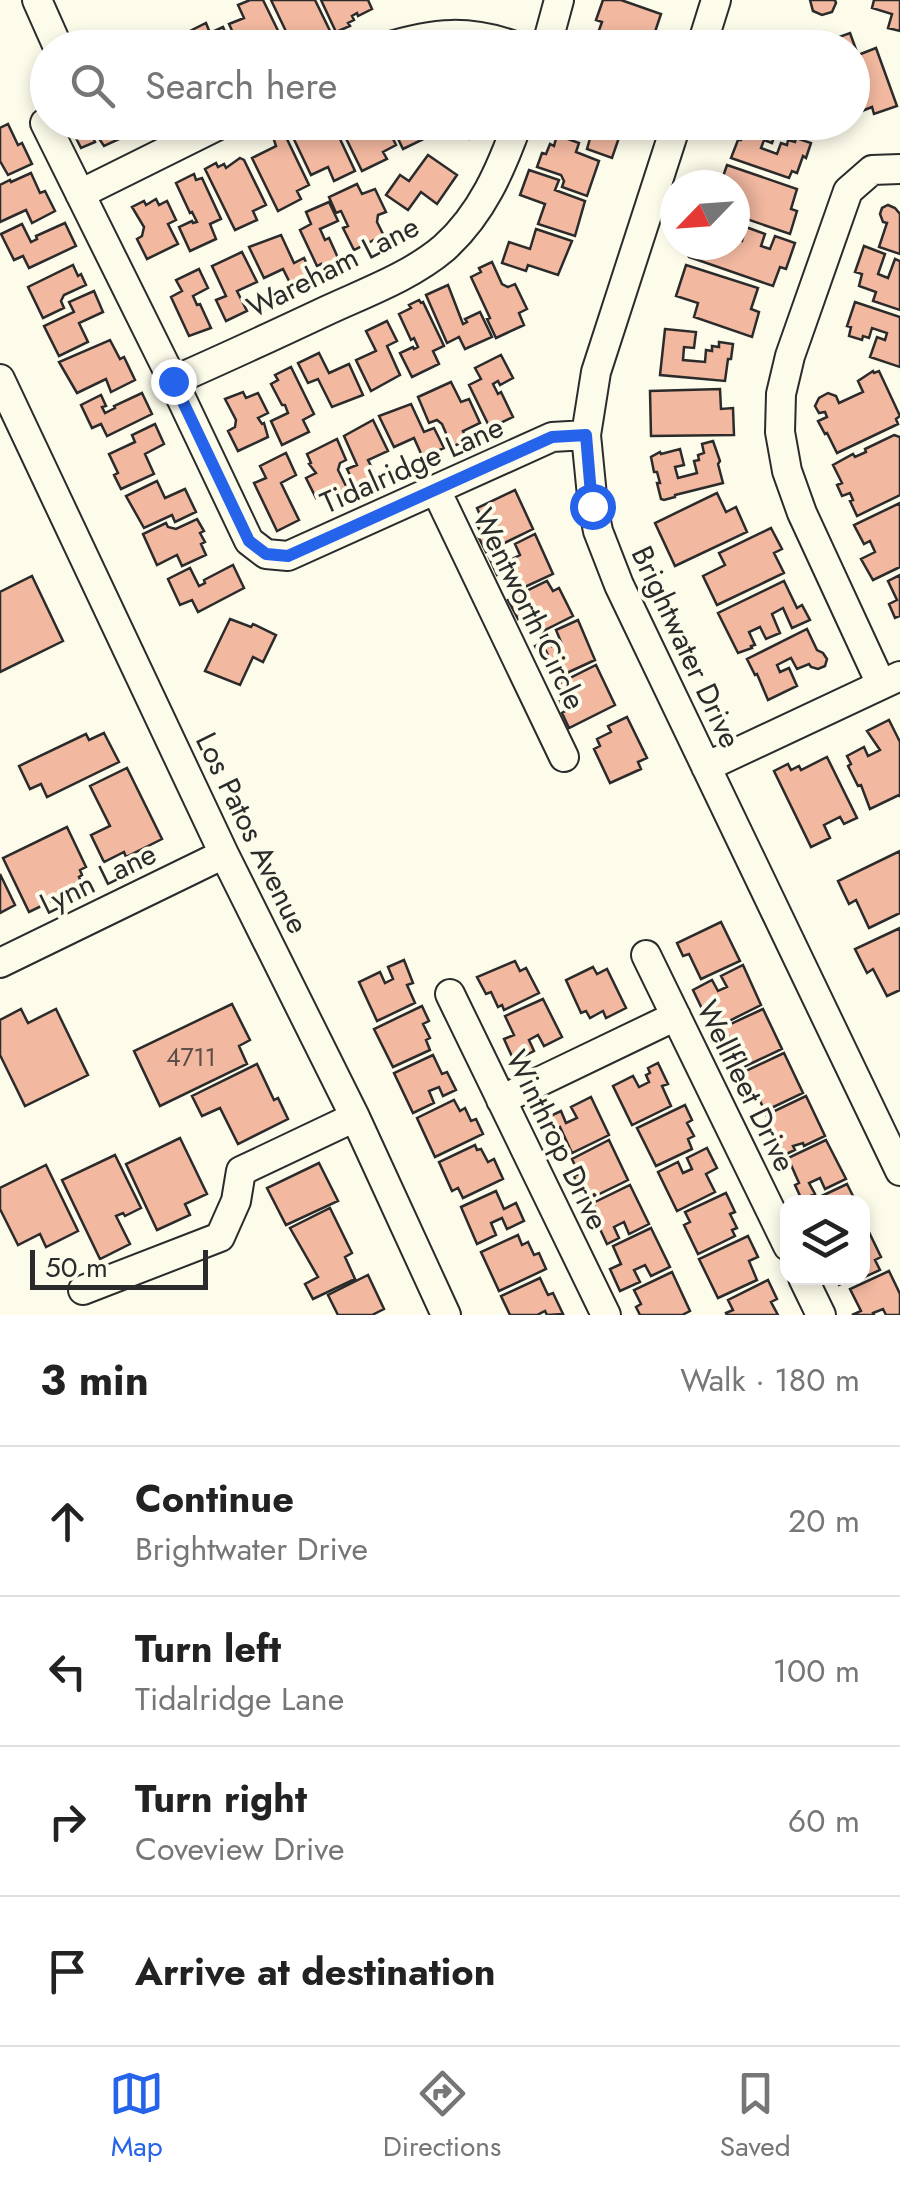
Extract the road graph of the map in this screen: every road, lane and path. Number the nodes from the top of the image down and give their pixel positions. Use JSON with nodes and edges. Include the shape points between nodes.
{"nodes":[{"id":1,"x":37,"y":0,"type":"edge"},
{"id":2,"x":559,"y":0,"type":"edge"},
{"id":3,"x":716,"y":0,"type":"edge"},
{"id":4,"x":50,"y":30,"type":"edge"},
{"id":5,"x":551,"y":30,"type":"edge"},
{"id":6,"x":707,"y":30,"type":"edge"},
{"id":7,"x":53,"y":140,"type":"edge"},
{"id":8,"x":190,"y":140,"type":"edge"},
{"id":9,"x":512,"y":140,"type":"edge"},
{"id":10,"x":671,"y":140,"type":"edge"},
{"id":11,"x":886,"y":170,"type":"edge"},
{"id":12,"x":80,"y":194,"type":"junction"},
{"id":13,"x":0,"y":379,"type":"edge"},
{"id":14,"x":173,"y":381,"type":"junction"},
{"id":15,"x":586,"y":435,"type":"junction"},
{"id":16,"x":436,"y":490,"type":"junction"},
{"id":17,"x":891,"y":680,"type":"edge"},
{"id":18,"x":564,"y":757,"type":"dead end"},
{"id":19,"x":706,"y":767,"type":"junction"},
{"id":20,"x":224,"y":854,"type":"junction"},
{"id":21,"x":646,"y":954,"type":"dead end"},
{"id":22,"x":0,"y":963,"type":"edge"},
{"id":23,"x":450,"y":994,"type":"dead end"},
{"id":24,"x":676,"y":1016,"type":"junction"},
{"id":25,"x":501,"y":1100,"type":"junction"},
{"id":26,"x":355,"y":1117,"type":"junction"},
{"id":27,"x":900,"y":1170,"type":"edge"},
{"id":28,"x":780,"y":1230,"type":"edge"},
{"id":29,"x":806,"y":1285,"type":"edge"},
{"id":30,"x":83,"y":1290,"type":"dead end"},
{"id":31,"x":446,"y":1315,"type":"edge"},
{"id":32,"x":606,"y":1315,"type":"edge"},
{"id":33,"x":821,"y":1315,"type":"edge"}],
"edges":[{"from":1,"to":4,"type":"street"},
{"from":2,"to":5,"type":"street"},
{"from":3,"to":6,"type":"street"},
{"from":7,"to":12,"type":"street"},
{"from":8,"to":12,"type":"street"},
{"from":9,"to":14,"type":"street","name":"Wareham Lane","via":[[475,214],[444,248],[365,293]]},
{"from":10,"to":15,"type":"street","name":"Brightwater Drive","via":[[596,372]]},
{"from":11,"to":17,"type":"street","via":[[848,191],[840,210],[790,356],[780,432],[802,513]]},
{"from":12,"to":14,"type":"street"},
{"from":13,"to":20,"type":"street","name":"Los Patos Avenue"},
{"from":14,"to":16,"type":"street","name":"Tidalridge Lane","via":[[249,541],[266,554],[288,556]]},
{"from":15,"to":16,"type":"street","name":"Tidalridge Lane","via":[[552,437]]},
{"from":15,"to":19,"type":"street","name":"Brightwater Drive","via":[[592,506],[606,554]]},
{"from":16,"to":18,"type":"street","name":"Wentworth Circle"},
{"from":17,"to":19,"type":"street"},
{"from":19,"to":27,"type":"street","name":"Brightwater Drive"},
{"from":20,"to":22,"type":"street","name":"Lynn Lane"},
{"from":20,"to":26,"type":"street","name":"Los Patos Avenue"},
{"from":21,"to":24,"type":"street","name":"Wellfleet Drive"},
{"from":23,"to":25,"type":"street","name":"Winthrop Drive"},
{"from":24,"to":25,"type":"street"},
{"from":24,"to":28,"type":"street","name":"Wellfleet Drive"},
{"from":25,"to":32,"type":"street","name":"Winthrop Drive"},
{"from":26,"to":30,"type":"street","via":[[241,1171],[220,1237]]},
{"from":26,"to":31,"type":"street","name":"Los Patos Avenue"},
{"from":29,"to":33,"type":"street"}]}
